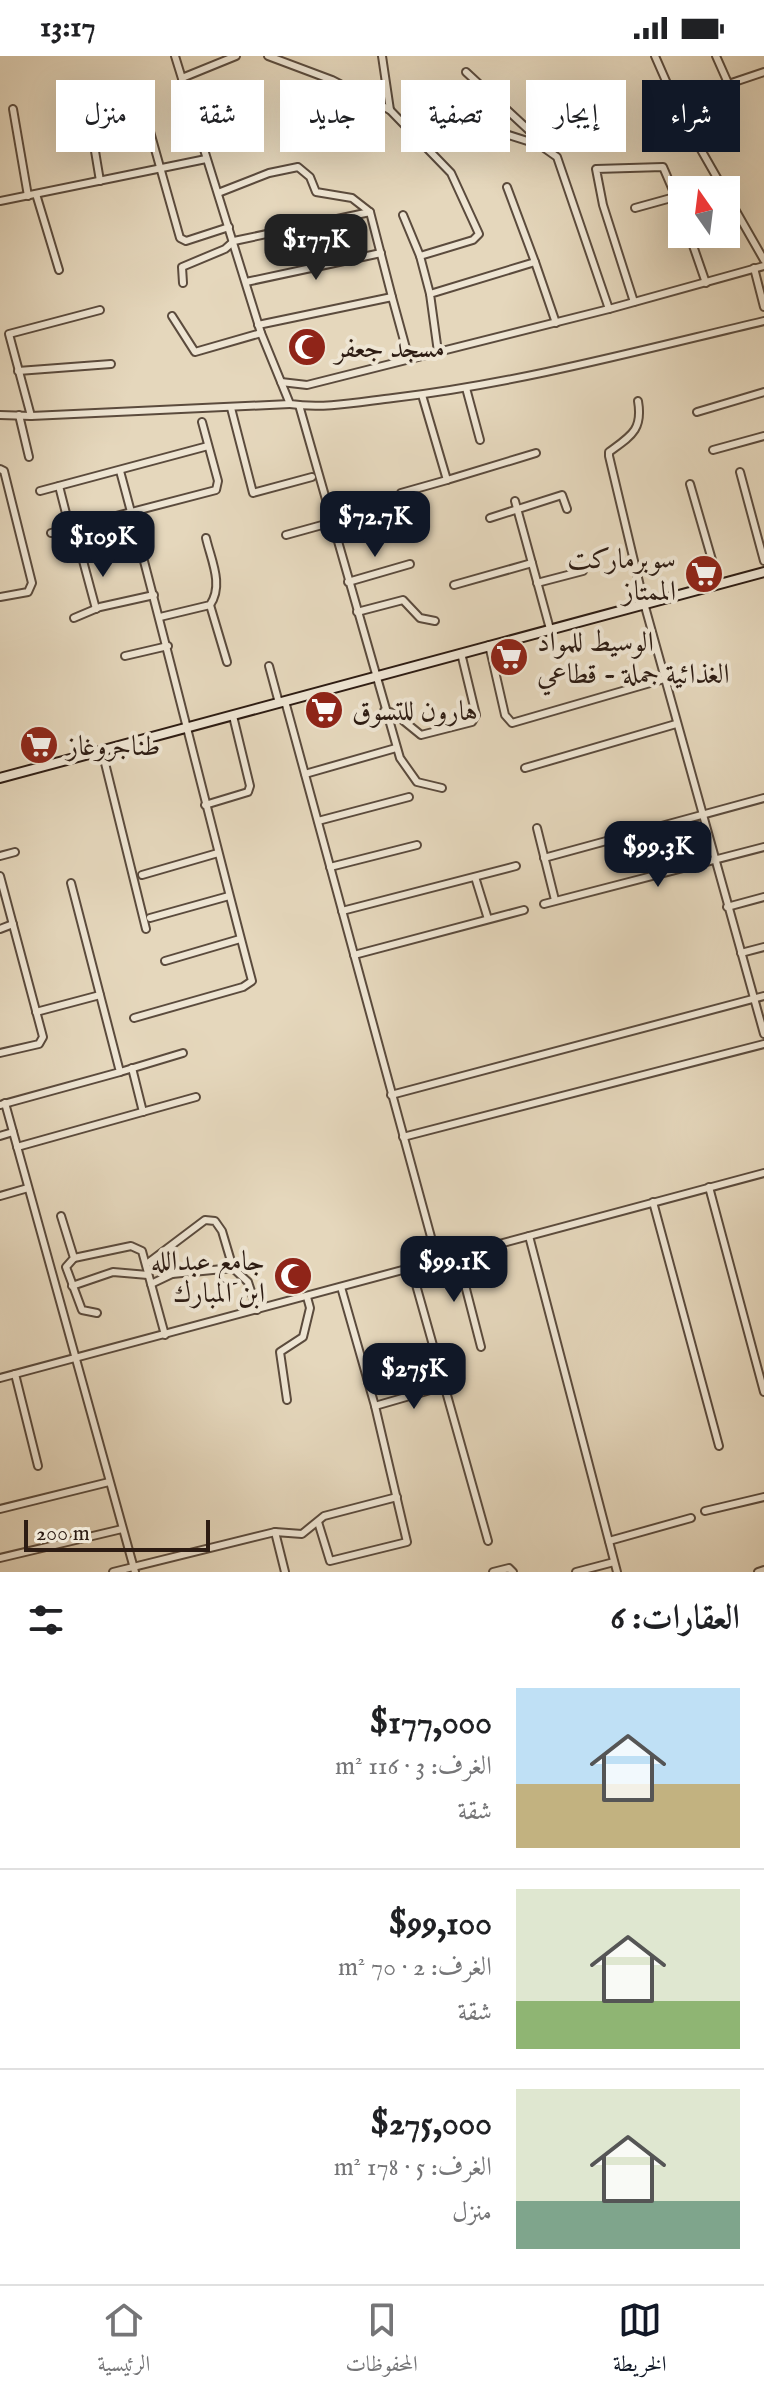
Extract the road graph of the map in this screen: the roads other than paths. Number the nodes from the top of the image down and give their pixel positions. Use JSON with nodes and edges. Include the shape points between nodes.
{"nodes":[{"id":1,"x":175,"y":56,"type":"edge"},
{"id":2,"x":236,"y":56,"type":"edge"},
{"id":3,"x":268,"y":56,"type":"edge"},
{"id":4,"x":382,"y":56,"type":"edge"},
{"id":5,"x":655,"y":56,"type":"edge"},
{"id":6,"x":716,"y":56,"type":"edge"},
{"id":7,"x":466,"y":72,"type":"dead end"},
{"id":8,"x":764,"y":72,"type":"edge"},
{"id":9,"x":182,"y":78,"type":"junction"},
{"id":10,"x":665,"y":80,"type":"edge"},
{"id":11,"x":727,"y":80,"type":"edge"},
{"id":12,"x":738,"y":80,"type":"edge"},
{"id":13,"x":13,"y":109,"type":"dead end"},
{"id":14,"x":390,"y":110,"type":"junction"},
{"id":15,"x":401,"y":121,"type":"edge"},
{"id":16,"x":510,"y":135,"type":"edge"},
{"id":17,"x":95,"y":152,"type":"edge"},
{"id":18,"x":154,"y":152,"type":"edge"},
{"id":19,"x":431,"y":152,"type":"edge"},
{"id":20,"x":705,"y":152,"type":"edge"},
{"id":21,"x":557,"y":157,"type":"junction"},
{"id":22,"x":206,"y":159,"type":"junction"},
{"id":23,"x":158,"y":168,"type":"junction"},
{"id":24,"x":668,"y":176,"type":"edge"},
{"id":25,"x":719,"y":176,"type":"edge"},
{"id":26,"x":100,"y":181,"type":"junction"},
{"id":27,"x":507,"y":187,"type":"dead end"},
{"id":28,"x":218,"y":193,"type":"junction"},
{"id":29,"x":32,"y":195,"type":"junction"},
{"id":30,"x":668,"y":199,"type":"edge"},
{"id":31,"x":0,"y":201,"type":"edge"},
{"id":32,"x":635,"y":208,"type":"dead end"},
{"id":33,"x":370,"y":212,"type":"junction"},
{"id":34,"x":403,"y":215,"type":"dead end"},
{"id":35,"x":740,"y":215,"type":"edge"},
{"id":36,"x":229,"y":227,"type":"junction"},
{"id":37,"x":234,"y":241,"type":"junction"},
{"id":38,"x":694,"y":248,"type":"edge"},
{"id":39,"x":381,"y":253,"type":"junction"},
{"id":40,"x":420,"y":256,"type":"junction"},
{"id":41,"x":764,"y":260,"type":"edge"},
{"id":42,"x":535,"y":262,"type":"junction"},
{"id":43,"x":764,"y":266,"type":"edge"},
{"id":44,"x":754,"y":268,"type":"junction"},
{"id":45,"x":59,"y":270,"type":"dead end"},
{"id":46,"x":246,"y":282,"type":"junction"},
{"id":47,"x":183,"y":283,"type":"dead end"},
{"id":48,"x":706,"y":283,"type":"junction"},
{"id":49,"x":430,"y":294,"type":"junction"},
{"id":50,"x":392,"y":297,"type":"junction"},
{"id":51,"x":634,"y":302,"type":"junction"},
{"id":52,"x":764,"y":307,"type":"edge"},
{"id":53,"x":609,"y":309,"type":"junction"},
{"id":54,"x":100,"y":310,"type":"dead end"},
{"id":55,"x":172,"y":316,"type":"dead end"},
{"id":56,"x":764,"y":321,"type":"edge"},
{"id":57,"x":556,"y":323,"type":"junction"},
{"id":58,"x":258,"y":325,"type":"junction"},
{"id":59,"x":261,"y":333,"type":"junction"},
{"id":60,"x":438,"y":352,"type":"junction"},
{"id":61,"x":409,"y":359,"type":"junction"},
{"id":62,"x":111,"y":364,"type":"dead end"},
{"id":63,"x":18,"y":371,"type":"junction"},
{"id":64,"x":281,"y":382,"type":"junction"},
{"id":65,"x":466,"y":388,"type":"junction"},
{"id":66,"x":764,"y":392,"type":"edge"},
{"id":67,"x":422,"y":395,"type":"junction"},
{"id":68,"x":638,"y":401,"type":"dead end"},
{"id":69,"x":290,"y":404,"type":"junction"},
{"id":70,"x":299,"y":405,"type":"junction"},
{"id":71,"x":231,"y":408,"type":"junction"},
{"id":72,"x":697,"y":412,"type":"dead end"},
{"id":73,"x":0,"y":415,"type":"edge"},
{"id":74,"x":19,"y":415,"type":"junction"},
{"id":75,"x":31,"y":416,"type":"junction"},
{"id":76,"x":202,"y":422,"type":"dead end"},
{"id":77,"x":764,"y":436,"type":"edge"},
{"id":78,"x":480,"y":440,"type":"dead end"},
{"id":79,"x":208,"y":446,"type":"junction"},
{"id":80,"x":713,"y":450,"type":"dead end"},
{"id":81,"x":536,"y":453,"type":"dead end"},
{"id":82,"x":29,"y":457,"type":"dead end"},
{"id":83,"x":0,"y":469,"type":"edge"},
{"id":84,"x":120,"y":471,"type":"junction"},
{"id":85,"x":740,"y":472,"type":"dead end"},
{"id":86,"x":312,"y":477,"type":"dead end"},
{"id":87,"x":447,"y":480,"type":"junction"},
{"id":88,"x":690,"y":484,"type":"dead end"},
{"id":89,"x":59,"y":486,"type":"junction"},
{"id":90,"x":40,"y":491,"type":"dead end"},
{"id":91,"x":401,"y":493,"type":"dead end"},
{"id":92,"x":515,"y":501,"type":"dead end"},
{"id":93,"x":517,"y":509,"type":"junction"},
{"id":94,"x":567,"y":509,"type":"dead end"},
{"id":95,"x":132,"y":514,"type":"junction"},
{"id":96,"x":490,"y":518,"type":"dead end"},
{"id":97,"x":333,"y":522,"type":"junction"},
{"id":98,"x":70,"y":529,"type":"junction"},
{"id":99,"x":51,"y":533,"type":"dead end"},
{"id":100,"x":286,"y":535,"type":"dead end"},
{"id":101,"x":206,"y":538,"type":"dead end"},
{"id":102,"x":82,"y":557,"type":"dead end"},
{"id":103,"x":764,"y":561,"type":"edge"},
{"id":104,"x":532,"y":563,"type":"junction"},
{"id":105,"x":410,"y":564,"type":"dead end"},
{"id":106,"x":583,"y":571,"type":"dead end"},
{"id":107,"x":764,"y":572,"type":"edge"},
{"id":108,"x":348,"y":582,"type":"junction"},
{"id":109,"x":537,"y":583,"type":"junction"},
{"id":110,"x":719,"y":584,"type":"junction"},
{"id":111,"x":454,"y":585,"type":"dead end"},
{"id":112,"x":154,"y":595,"type":"junction"},
{"id":113,"x":0,"y":597,"type":"edge"},
{"id":114,"x":644,"y":603,"type":"junction"},
{"id":115,"x":210,"y":605,"type":"junction"},
{"id":116,"x":96,"y":609,"type":"junction"},
{"id":117,"x":357,"y":612,"type":"junction"},
{"id":118,"x":160,"y":617,"type":"junction"},
{"id":119,"x":74,"y":618,"type":"dead end"},
{"id":120,"x":435,"y":621,"type":"dead end"},
{"id":121,"x":550,"y":629,"type":"junction"},
{"id":122,"x":489,"y":645,"type":"junction"},
{"id":123,"x":168,"y":646,"type":"junction"},
{"id":124,"x":461,"y":653,"type":"junction"},
{"id":125,"x":125,"y":656,"type":"dead end"},
{"id":126,"x":227,"y":662,"type":"dead end"},
{"id":127,"x":269,"y":666,"type":"dead end"},
{"id":128,"x":374,"y":677,"type":"junction"},
{"id":129,"x":664,"y":679,"type":"junction"},
{"id":130,"x":282,"y":702,"type":"junction"},
{"id":131,"x":384,"y":711,"type":"junction"},
{"id":132,"x":233,"y":716,"type":"junction"},
{"id":133,"x":676,"y":724,"type":"junction"},
{"id":134,"x":187,"y":726,"type":"junction"},
{"id":135,"x":396,"y":748,"type":"junction"},
{"id":136,"x":102,"y":751,"type":"junction"},
{"id":137,"x":525,"y":768,"type":"dead end"},
{"id":138,"x":305,"y":774,"type":"junction"},
{"id":139,"x":0,"y":778,"type":"edge"},
{"id":140,"x":442,"y":788,"type":"dead end"},
{"id":141,"x":409,"y":797,"type":"dead end"},
{"id":142,"x":764,"y":798,"type":"edge"},
{"id":143,"x":205,"y":805,"type":"junction"},
{"id":144,"x":701,"y":814,"type":"junction"},
{"id":145,"x":318,"y":821,"type":"junction"},
{"id":146,"x":537,"y":828,"type":"dead end"},
{"id":147,"x":417,"y":845,"type":"dead end"},
{"id":148,"x":764,"y":847,"type":"edge"},
{"id":149,"x":15,"y":852,"type":"dead end"},
{"id":150,"x":218,"y":853,"type":"junction"},
{"id":151,"x":0,"y":856,"type":"edge"},
{"id":152,"x":544,"y":858,"type":"junction"},
{"id":153,"x":713,"y":860,"type":"junction"},
{"id":154,"x":516,"y":866,"type":"dead end"},
{"id":155,"x":330,"y":867,"type":"junction"},
{"id":156,"x":142,"y":875,"type":"dead end"},
{"id":157,"x":0,"y":876,"type":"edge"},
{"id":158,"x":475,"y":877,"type":"junction"},
{"id":159,"x":71,"y":883,"type":"dead end"},
{"id":160,"x":229,"y":896,"type":"junction"},
{"id":161,"x":764,"y":897,"type":"edge"},
{"id":162,"x":555,"y":900,"type":"junction"},
{"id":163,"x":544,"y":904,"type":"dead end"},
{"id":164,"x":727,"y":907,"type":"junction"},
{"id":165,"x":524,"y":910,"type":"dead end"},
{"id":166,"x":342,"y":911,"type":"junction"},
{"id":167,"x":150,"y":918,"type":"dead end"},
{"id":168,"x":488,"y":919,"type":"junction"},
{"id":169,"x":13,"y":924,"type":"junction"},
{"id":170,"x":0,"y":929,"type":"edge"},
{"id":171,"x":146,"y":929,"type":"dead end"},
{"id":172,"x":240,"y":939,"type":"junction"},
{"id":173,"x":764,"y":947,"type":"edge"},
{"id":174,"x":741,"y":953,"type":"junction"},
{"id":175,"x":354,"y":955,"type":"junction"},
{"id":176,"x":165,"y":961,"type":"dead end"},
{"id":177,"x":100,"y":995,"type":"junction"},
{"id":178,"x":764,"y":996,"type":"edge"},
{"id":179,"x":754,"y":998,"type":"junction"},
{"id":180,"x":36,"y":1012,"type":"junction"},
{"id":181,"x":134,"y":1018,"type":"dead end"},
{"id":182,"x":764,"y":1034,"type":"edge"},
{"id":183,"x":764,"y":1044,"type":"edge"},
{"id":184,"x":0,"y":1053,"type":"edge"},
{"id":185,"x":183,"y":1053,"type":"dead end"},
{"id":186,"x":132,"y":1068,"type":"junction"},
{"id":187,"x":120,"y":1072,"type":"junction"},
{"id":188,"x":391,"y":1095,"type":"junction"},
{"id":189,"x":196,"y":1097,"type":"dead end"},
{"id":190,"x":2,"y":1104,"type":"edge"},
{"id":191,"x":143,"y":1112,"type":"junction"},
{"id":192,"x":13,"y":1132,"type":"junction"},
{"id":193,"x":0,"y":1136,"type":"edge"},
{"id":194,"x":403,"y":1137,"type":"junction"},
{"id":195,"x":17,"y":1147,"type":"junction"},
{"id":196,"x":764,"y":1173,"type":"edge"},
{"id":197,"x":709,"y":1187,"type":"junction"},
{"id":198,"x":28,"y":1188,"type":"junction"},
{"id":199,"x":0,"y":1196,"type":"edge"},
{"id":200,"x":653,"y":1202,"type":"junction"},
{"id":201,"x":61,"y":1216,"type":"dead end"},
{"id":202,"x":529,"y":1236,"type":"junction"},
{"id":203,"x":457,"y":1254,"type":"junction"},
{"id":204,"x":74,"y":1258,"type":"junction"},
{"id":205,"x":437,"y":1259,"type":"junction"},
{"id":206,"x":147,"y":1262,"type":"junction"},
{"id":207,"x":411,"y":1267,"type":"junction"},
{"id":208,"x":233,"y":1268,"type":"junction"},
{"id":209,"x":131,"y":1272,"type":"junction"},
{"id":210,"x":172,"y":1274,"type":"junction"},
{"id":211,"x":148,"y":1275,"type":"junction"},
{"id":212,"x":151,"y":1284,"type":"junction"},
{"id":213,"x":72,"y":1286,"type":"junction"},
{"id":214,"x":341,"y":1287,"type":"junction"},
{"id":215,"x":307,"y":1297,"type":"junction"},
{"id":216,"x":257,"y":1310,"type":"junction"},
{"id":217,"x":97,"y":1313,"type":"dead end"},
{"id":218,"x":165,"y":1335,"type":"junction"},
{"id":219,"x":481,"y":1347,"type":"dead end"},
{"id":220,"x":77,"y":1358,"type":"junction"},
{"id":221,"x":15,"y":1374,"type":"junction"},
{"id":222,"x":0,"y":1378,"type":"edge"},
{"id":223,"x":444,"y":1386,"type":"junction"},
{"id":224,"x":764,"y":1392,"type":"edge"},
{"id":225,"x":287,"y":1400,"type":"dead end"},
{"id":226,"x":375,"y":1406,"type":"junction"},
{"id":227,"x":719,"y":1446,"type":"dead end"},
{"id":228,"x":38,"y":1466,"type":"dead end"},
{"id":229,"x":109,"y":1482,"type":"junction"},
{"id":230,"x":397,"y":1497,"type":"junction"},
{"id":231,"x":764,"y":1497,"type":"edge"},
{"id":232,"x":0,"y":1509,"type":"edge"},
{"id":233,"x":705,"y":1511,"type":"dead end"},
{"id":234,"x":691,"y":1518,"type":"dead end"},
{"id":235,"x":318,"y":1522,"type":"junction"},
{"id":236,"x":122,"y":1529,"type":"junction"},
{"id":237,"x":275,"y":1532,"type":"junction"},
{"id":238,"x":488,"y":1541,"type":"dead end"},
{"id":239,"x":609,"y":1541,"type":"junction"},
{"id":240,"x":0,"y":1558,"type":"edge"},
{"id":241,"x":614,"y":1562,"type":"junction"},
{"id":242,"x":134,"y":1570,"type":"edge"},
{"id":243,"x":764,"y":1570,"type":"edge"},
{"id":244,"x":113,"y":1572,"type":"edge"},
{"id":245,"x":285,"y":1572,"type":"edge"},
{"id":246,"x":493,"y":1572,"type":"edge"},
{"id":247,"x":513,"y":1572,"type":"edge"},
{"id":248,"x":576,"y":1572,"type":"edge"},
{"id":249,"x":617,"y":1572,"type":"edge"},
{"id":250,"x":758,"y":1572,"type":"edge"}],
"edges":[{"from":1,"to":9,"type":"street"},
{"from":2,"to":9,"type":"street"},
{"from":3,"to":14,"type":"street"},
{"from":4,"to":14,"type":"street"},
{"from":5,"to":10,"type":"street"},
{"from":6,"to":11,"type":"street"},
{"from":7,"to":21,"type":"street"},
{"from":8,"to":12,"type":"street"},
{"from":9,"to":22,"type":"street"},
{"from":13,"to":29,"type":"street"},
{"from":14,"to":15,"type":"street"},
{"from":16,"to":21,"type":"street"},
{"from":17,"to":26,"type":"street"},
{"from":18,"to":23,"type":"street"},
{"from":19,"to":40,"type":"street","via":[[451,173],[479,234]]},
{"from":20,"to":25,"type":"street"},
{"from":21,"to":53,"type":"street"},
{"from":22,"to":23,"type":"street"},
{"from":22,"to":28,"type":"street"},
{"from":23,"to":26,"type":"street"},
{"from":23,"to":36,"type":"street","via":[[183,240]]},
{"from":24,"to":51,"type":"street","via":[[663,167],[594,171]]},
{"from":26,"to":29,"type":"street"},
{"from":27,"to":42,"type":"street"},
{"from":28,"to":33,"type":"street","via":[[297,167],[310,177],[316,192],[352,198]]},
{"from":28,"to":36,"type":"street"},
{"from":29,"to":31,"type":"street"},
{"from":29,"to":45,"type":"street"},
{"from":30,"to":32,"type":"street"},
{"from":33,"to":37,"type":"street"},
{"from":33,"to":39,"type":"street"},
{"from":34,"to":40,"type":"street"},
{"from":35,"to":41,"type":"street"},
{"from":36,"to":37,"type":"street"},
{"from":37,"to":46,"type":"street"},
{"from":37,"to":47,"type":"street","via":[[182,267]]},
{"from":38,"to":48,"type":"street"},
{"from":39,"to":46,"type":"street"},
{"from":39,"to":50,"type":"street"},
{"from":40,"to":49,"type":"street"},
{"from":42,"to":49,"type":"street"},
{"from":42,"to":57,"type":"street"},
{"from":43,"to":44,"type":"street"},
{"from":44,"to":48,"type":"street"},
{"from":44,"to":52,"type":"street"},
{"from":46,"to":58,"type":"street"},
{"from":48,"to":51,"type":"street"},
{"from":49,"to":60,"type":"street"},
{"from":50,"to":58,"type":"street"},
{"from":50,"to":61,"type":"street"},
{"from":51,"to":53,"type":"street"},
{"from":53,"to":57,"type":"street"},
{"from":54,"to":63,"type":"street","via":[[11,332],[9,344]]},
{"from":55,"to":59,"type":"street","via":[[195,352]]},
{"from":56,"to":65,"type":"street"},
{"from":57,"to":60,"type":"street"},
{"from":58,"to":59,"type":"street"},
{"from":59,"to":64,"type":"street"},
{"from":60,"to":61,"type":"street"},
{"from":61,"to":64,"type":"street","via":[[307,385]]},
{"from":62,"to":63,"type":"street"},
{"from":63,"to":75,"type":"street"},
{"from":64,"to":69,"type":"street"},
{"from":65,"to":67,"type":"street"},
{"from":65,"to":78,"type":"street"},
{"from":66,"to":72,"type":"street"},
{"from":67,"to":70,"type":"street"},
{"from":67,"to":87,"type":"street"},
{"from":68,"to":114,"type":"street","via":[[639,427],[609,456]]},
{"from":69,"to":70,"type":"street"},
{"from":69,"to":71,"type":"street"},
{"from":70,"to":97,"type":"street"},
{"from":71,"to":75,"type":"street"},
{"from":71,"to":86,"type":"street","via":[[253,493]]},
{"from":73,"to":74,"type":"street"},
{"from":74,"to":75,"type":"street"},
{"from":74,"to":82,"type":"street"},
{"from":76,"to":79,"type":"street"},
{"from":77,"to":80,"type":"street"},
{"from":79,"to":84,"type":"street"},
{"from":79,"to":95,"type":"street","via":[[216,490]]},
{"from":81,"to":87,"type":"street"},
{"from":83,"to":113,"type":"street","via":[[32,583],[28,592]]},
{"from":84,"to":89,"type":"street"},
{"from":84,"to":95,"type":"street"},
{"from":85,"to":103,"type":"street"},
{"from":87,"to":91,"type":"street"},
{"from":88,"to":110,"type":"street"},
{"from":89,"to":90,"type":"street"},
{"from":89,"to":98,"type":"street"},
{"from":92,"to":93,"type":"street"},
{"from":93,"to":94,"type":"street","via":[[562,495]]},
{"from":93,"to":96,"type":"street"},
{"from":93,"to":104,"type":"street"},
{"from":95,"to":98,"type":"street"},
{"from":95,"to":112,"type":"street"},
{"from":97,"to":100,"type":"street"},
{"from":97,"to":108,"type":"street"},
{"from":98,"to":99,"type":"street"},
{"from":101,"to":115,"type":"street","via":[[218,587]]},
{"from":102,"to":116,"type":"street"},
{"from":104,"to":109,"type":"street"},
{"from":104,"to":111,"type":"street"},
{"from":105,"to":108,"type":"street"},
{"from":106,"to":109,"type":"street"},
{"from":107,"to":110,"type":"street"},
{"from":108,"to":117,"type":"street"},
{"from":109,"to":121,"type":"street"},
{"from":110,"to":114,"type":"street"},
{"from":112,"to":116,"type":"street"},
{"from":112,"to":118,"type":"street"},
{"from":114,"to":121,"type":"street"},
{"from":114,"to":129,"type":"street"},
{"from":115,"to":118,"type":"street"},
{"from":115,"to":126,"type":"street"},
{"from":116,"to":119,"type":"street"},
{"from":117,"to":120,"type":"street","via":[[403,600],[420,618]]},
{"from":117,"to":128,"type":"street"},
{"from":118,"to":123,"type":"street"},
{"from":121,"to":122,"type":"street"},
{"from":122,"to":124,"type":"street"},
{"from":122,"to":129,"type":"street","via":[[505,715],[512,723]]},
{"from":123,"to":125,"type":"street"},
{"from":123,"to":134,"type":"street"},
{"from":124,"to":128,"type":"street"},
{"from":124,"to":131,"type":"street","via":[[476,715],[472,722],[421,735]]},
{"from":127,"to":130,"type":"street"},
{"from":128,"to":130,"type":"street"},
{"from":128,"to":131,"type":"street"},
{"from":129,"to":133,"type":"street"},
{"from":130,"to":132,"type":"street"},
{"from":130,"to":138,"type":"street"},
{"from":131,"to":135,"type":"street"},
{"from":132,"to":134,"type":"street"},
{"from":132,"to":143,"type":"street","via":[[250,786],[248,792]]},
{"from":133,"to":137,"type":"street"},
{"from":133,"to":144,"type":"street"},
{"from":134,"to":136,"type":"street"},
{"from":134,"to":143,"type":"street"},
{"from":135,"to":138,"type":"street"},
{"from":135,"to":140,"type":"street","via":[[417,782]]},
{"from":136,"to":139,"type":"street"},
{"from":136,"to":171,"type":"street"},
{"from":138,"to":145,"type":"street"},
{"from":141,"to":145,"type":"street"},
{"from":142,"to":144,"type":"street"},
{"from":143,"to":150,"type":"street"},
{"from":144,"to":152,"type":"street"},
{"from":144,"to":153,"type":"street"},
{"from":145,"to":155,"type":"street"},
{"from":146,"to":152,"type":"street"},
{"from":147,"to":155,"type":"street"},
{"from":148,"to":153,"type":"street"},
{"from":149,"to":151,"type":"street"},
{"from":150,"to":156,"type":"street"},
{"from":150,"to":160,"type":"street"},
{"from":152,"to":162,"type":"street"},
{"from":153,"to":162,"type":"street"},
{"from":153,"to":164,"type":"street"},
{"from":154,"to":158,"type":"street"},
{"from":155,"to":166,"type":"street"},
{"from":157,"to":169,"type":"street"},
{"from":158,"to":166,"type":"street"},
{"from":158,"to":168,"type":"street"},
{"from":159,"to":177,"type":"street"},
{"from":160,"to":167,"type":"street"},
{"from":160,"to":172,"type":"street"},
{"from":161,"to":164,"type":"street"},
{"from":162,"to":163,"type":"street"},
{"from":164,"to":174,"type":"street"},
{"from":165,"to":168,"type":"street"},
{"from":166,"to":175,"type":"street"},
{"from":168,"to":175,"type":"street"},
{"from":169,"to":170,"type":"street"},
{"from":169,"to":180,"type":"street"},
{"from":172,"to":176,"type":"street"},
{"from":172,"to":181,"type":"street","via":[[252,981],[248,985]]},
{"from":173,"to":174,"type":"street"},
{"from":174,"to":179,"type":"street"},
{"from":175,"to":188,"type":"street"},
{"from":177,"to":180,"type":"street"},
{"from":177,"to":187,"type":"street"},
{"from":178,"to":179,"type":"street"},
{"from":179,"to":182,"type":"street"},
{"from":179,"to":188,"type":"street"},
{"from":180,"to":184,"type":"street","via":[[42,1041]]},
{"from":183,"to":194,"type":"street"},
{"from":185,"to":186,"type":"street"},
{"from":186,"to":187,"type":"street"},
{"from":186,"to":191,"type":"street"},
{"from":187,"to":190,"type":"street"},
{"from":188,"to":194,"type":"street"},
{"from":189,"to":191,"type":"street"},
{"from":190,"to":192,"type":"street"},
{"from":191,"to":195,"type":"street"},
{"from":192,"to":193,"type":"street"},
{"from":192,"to":195,"type":"street"},
{"from":194,"to":205,"type":"street"},
{"from":195,"to":198,"type":"street"},
{"from":196,"to":197,"type":"street"},
{"from":197,"to":200,"type":"street"},
{"from":197,"to":224,"type":"street"},
{"from":198,"to":199,"type":"street"},
{"from":198,"to":220,"type":"street"},
{"from":200,"to":202,"type":"street"},
{"from":200,"to":227,"type":"street"},
{"from":201,"to":204,"type":"street"},
{"from":202,"to":203,"type":"street"},
{"from":202,"to":239,"type":"street"},
{"from":203,"to":205,"type":"street"},
{"from":203,"to":219,"type":"street"},
{"from":204,"to":206,"type":"street","via":[[131,1246],[142,1251]]},
{"from":204,"to":213,"type":"street","via":[[66,1267]]},
{"from":205,"to":207,"type":"street"},
{"from":206,"to":208,"type":"street","via":[[205,1220],[215,1221],[222,1231]]},
{"from":206,"to":209,"type":"street"},
{"from":206,"to":210,"type":"street"},
{"from":206,"to":211,"type":"street"},
{"from":207,"to":214,"type":"street"},
{"from":207,"to":223,"type":"street"},
{"from":208,"to":210,"type":"street"},
{"from":208,"to":216,"type":"street","via":[[248,1282]]},
{"from":209,"to":211,"type":"street"},
{"from":209,"to":213,"type":"street","via":[[113,1272]]},
{"from":210,"to":212,"type":"street"},
{"from":211,"to":212,"type":"street"},
{"from":212,"to":218,"type":"street"},
{"from":213,"to":217,"type":"street","via":[[82,1310]]},
{"from":214,"to":215,"type":"street"},
{"from":214,"to":226,"type":"street"},
{"from":215,"to":216,"type":"street"},
{"from":215,"to":225,"type":"street","via":[[310,1308],[303,1337],[280,1352]]},
{"from":216,"to":218,"type":"street"},
{"from":218,"to":220,"type":"street"},
{"from":220,"to":221,"type":"street"},
{"from":220,"to":229,"type":"street"},
{"from":221,"to":222,"type":"street"},
{"from":221,"to":228,"type":"street"},
{"from":223,"to":226,"type":"street"},
{"from":223,"to":238,"type":"street"},
{"from":226,"to":230,"type":"street"},
{"from":229,"to":232,"type":"street"},
{"from":229,"to":236,"type":"street"},
{"from":230,"to":235,"type":"street"},
{"from":230,"to":235,"type":"street","via":[[407,1539],[403,1545],[330,1561]]},
{"from":231,"to":233,"type":"street"},
{"from":234,"to":239,"type":"street"},
{"from":235,"to":237,"type":"street","via":[[302,1534]]},
{"from":236,"to":240,"type":"street"},
{"from":236,"to":242,"type":"street"},
{"from":237,"to":242,"type":"street"},
{"from":237,"to":245,"type":"street"},
{"from":239,"to":241,"type":"street"},
{"from":241,"to":248,"type":"street"},
{"from":241,"to":249,"type":"street"},
{"from":242,"to":244,"type":"street"},
{"from":243,"to":250,"type":"street"},
{"from":246,"to":247,"type":"street"}]}
